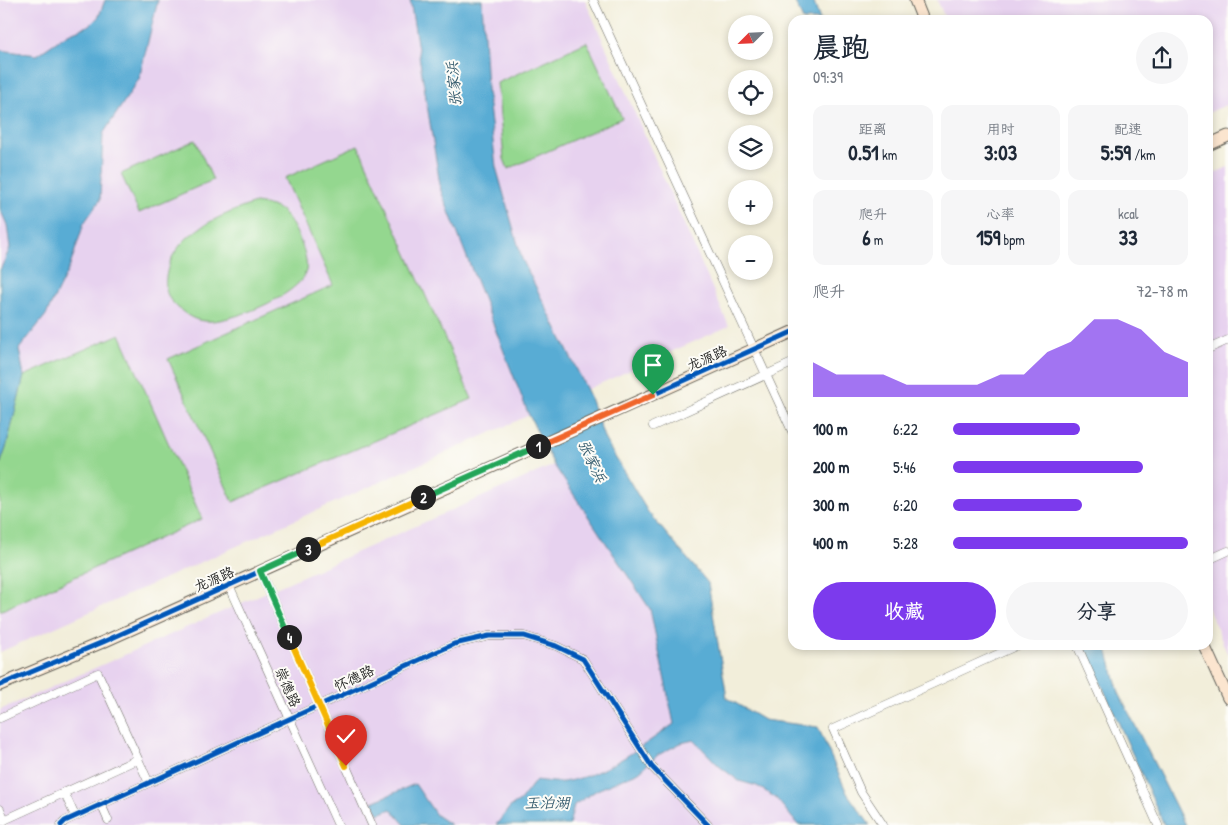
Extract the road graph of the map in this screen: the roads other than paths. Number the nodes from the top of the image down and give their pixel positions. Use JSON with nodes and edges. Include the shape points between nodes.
{"nodes":[{"id":1,"x":593,"y":0,"type":"edge"},
{"id":2,"x":915,"y":0,"type":"edge"},
{"id":3,"x":921,"y":15,"type":"edge"},
{"id":4,"x":1228,"y":136,"type":"edge"},
{"id":5,"x":1213,"y":143,"type":"edge"},
{"id":6,"x":788,"y":334,"type":"edge"},
{"id":7,"x":1228,"y":340,"type":"edge"},
{"id":8,"x":1213,"y":347,"type":"edge"},
{"id":9,"x":753,"y":350,"type":"junction"},
{"id":10,"x":788,"y":364,"type":"edge"},
{"id":11,"x":766,"y":374,"type":"junction"},
{"id":12,"x":788,"y":423,"type":"edge"},
{"id":13,"x":653,"y":426,"type":"dead end"},
{"id":14,"x":1228,"y":551,"type":"edge"},
{"id":15,"x":1213,"y":558,"type":"edge"},
{"id":16,"x":260,"y":571,"type":"junction"},
{"id":17,"x":229,"y":585,"type":"junction"},
{"id":18,"x":1007,"y":650,"type":"edge"},
{"id":19,"x":1079,"y":650,"type":"edge"},
{"id":20,"x":1206,"y":650,"type":"edge"},
{"id":21,"x":0,"y":685,"type":"edge"},
{"id":22,"x":1228,"y":698,"type":"edge"},
{"id":23,"x":320,"y":706,"type":"junction"},
{"id":24,"x":0,"y":718,"type":"edge"},
{"id":25,"x":289,"y":720,"type":"junction"},
{"id":26,"x":138,"y":759,"type":"junction"},
{"id":27,"x":149,"y":783,"type":"junction"},
{"id":28,"x":64,"y":792,"type":"junction"},
{"id":29,"x":101,"y":804,"type":"junction"},
{"id":30,"x":0,"y":809,"type":"edge"},
{"id":31,"x":75,"y":816,"type":"junction"},
{"id":32,"x":108,"y":820,"type":"dead end"},
{"id":33,"x":2,"y":821,"type":"edge"},
{"id":34,"x":61,"y":825,"type":"edge"},
{"id":35,"x":338,"y":825,"type":"edge"},
{"id":36,"x":372,"y":825,"type":"edge"},
{"id":37,"x":708,"y":825,"type":"edge"},
{"id":38,"x":883,"y":825,"type":"edge"},
{"id":39,"x":1158,"y":825,"type":"edge"}],
"edges":[{"from":1,"to":9,"type":"street"},
{"from":2,"to":3,"type":"main road"},
{"from":4,"to":5,"type":"main road"},
{"from":6,"to":9,"type":"main road","name":"龙源路"},
{"from":7,"to":8,"type":"street"},
{"from":9,"to":11,"type":"street"},
{"from":9,"to":16,"type":"main road","name":"龙源路"},
{"from":10,"to":11,"type":"street"},
{"from":11,"to":12,"type":"street"},
{"from":11,"to":13,"type":"street"},
{"from":14,"to":15,"type":"street"},
{"from":16,"to":17,"type":"main road","name":"龙源路"},
{"from":16,"to":23,"type":"street","name":"崇德路"},
{"from":17,"to":21,"type":"main road","name":"龙源路"},
{"from":17,"to":25,"type":"street","name":"崇德路"},
{"from":18,"to":38,"type":"street","via":[[833,729],[858,786]]},
{"from":19,"to":39,"type":"street"},
{"from":20,"to":22,"type":"main road"},
{"from":23,"to":25,"type":"street","name":"怀德路"},
{"from":23,"to":36,"type":"street","name":"崇德路"},
{"from":23,"to":37,"type":"street","name":"怀德路","via":[[454,644],[489,636],[524,636],[583,659],[652,767]]},
{"from":24,"to":26,"type":"street","via":[[98,673]]},
{"from":25,"to":27,"type":"street","name":"怀德路"},
{"from":25,"to":35,"type":"street","name":"崇德路"},
{"from":26,"to":27,"type":"street"},
{"from":26,"to":28,"type":"street"},
{"from":27,"to":29,"type":"street","name":"怀德路"},
{"from":28,"to":31,"type":"street"},
{"from":28,"to":33,"type":"street"},
{"from":29,"to":31,"type":"street","name":"怀德路"},
{"from":29,"to":32,"type":"street"},
{"from":30,"to":33,"type":"street"},
{"from":31,"to":34,"type":"street","name":"怀德路"}]}
